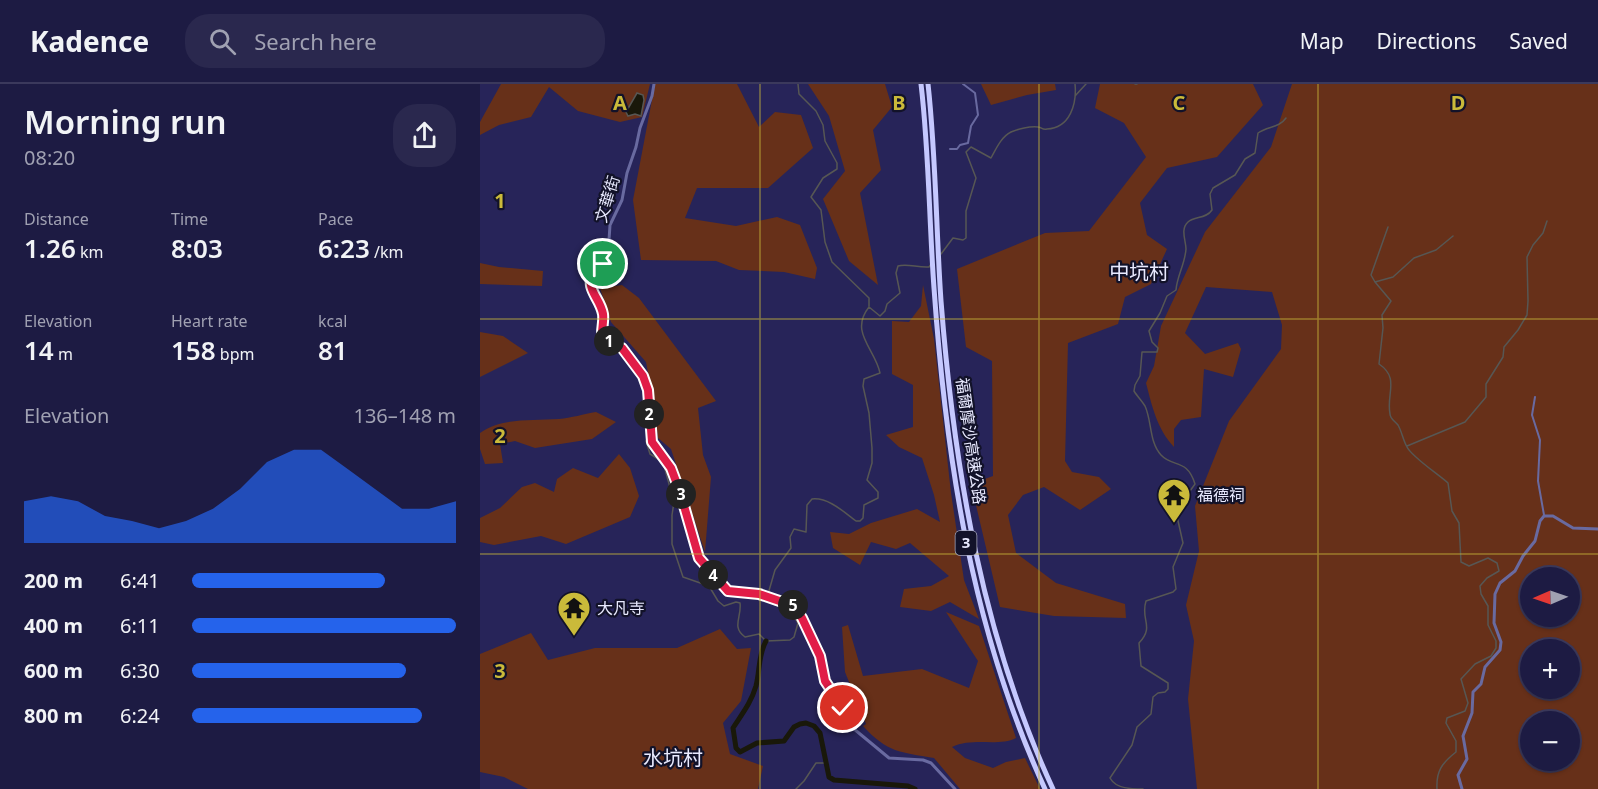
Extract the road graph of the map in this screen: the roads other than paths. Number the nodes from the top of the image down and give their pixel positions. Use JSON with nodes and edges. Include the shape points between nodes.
{"nodes":[{"id":1,"x":654,"y":84,"type":"edge"},
{"id":2,"x":921,"y":84,"type":"edge"},
{"id":3,"x":928,"y":84,"type":"edge"},
{"id":4,"x":963,"y":84,"type":"edge"},
{"id":5,"x":950,"y":148,"type":"dead end"},
{"id":6,"x":1535,"y":397,"type":"dead end"},
{"id":7,"x":1544,"y":516,"type":"junction"},
{"id":8,"x":1598,"y":529,"type":"edge"},
{"id":9,"x":954,"y":789,"type":"edge"},
{"id":10,"x":1045,"y":789,"type":"edge"},
{"id":11,"x":1053,"y":789,"type":"edge"},
{"id":12,"x":1462,"y":789,"type":"edge"}],
"edges":[{"from":1,"to":9,"type":"street","name":"文華街","via":[[622,200],[610,225],[608,255],[593,272],[590,286],[603,313],[603,337],[622,348],[645,380],[652,442],[671,468],[699,558],[725,589],[766,596],[797,610],[820,656],[825,681],[858,733],[889,758],[931,763]]},
{"from":2,"to":10,"type":"highway","name":"福爾摩沙高速公路","number":"3","via":[[941,378],[967,549],[1004,685]]},
{"from":3,"to":11,"type":"highway","name":"福爾摩沙高速公路","number":"3","via":[[941,300],[954,426],[973,546],[1004,660]]},
{"from":4,"to":5,"type":"street","via":[[975,93],[978,115],[968,143]]},
{"from":6,"to":7,"type":"street","via":[[1532,415],[1540,440],[1538,481]]},
{"from":7,"to":8,"type":"street","via":[[1552,516],[1573,528]]},
{"from":7,"to":12,"type":"street","via":[[1535,542],[1495,594],[1494,623],[1500,651],[1485,667],[1481,684],[1473,692],[1472,713],[1463,736],[1467,759],[1458,776]]}]}
